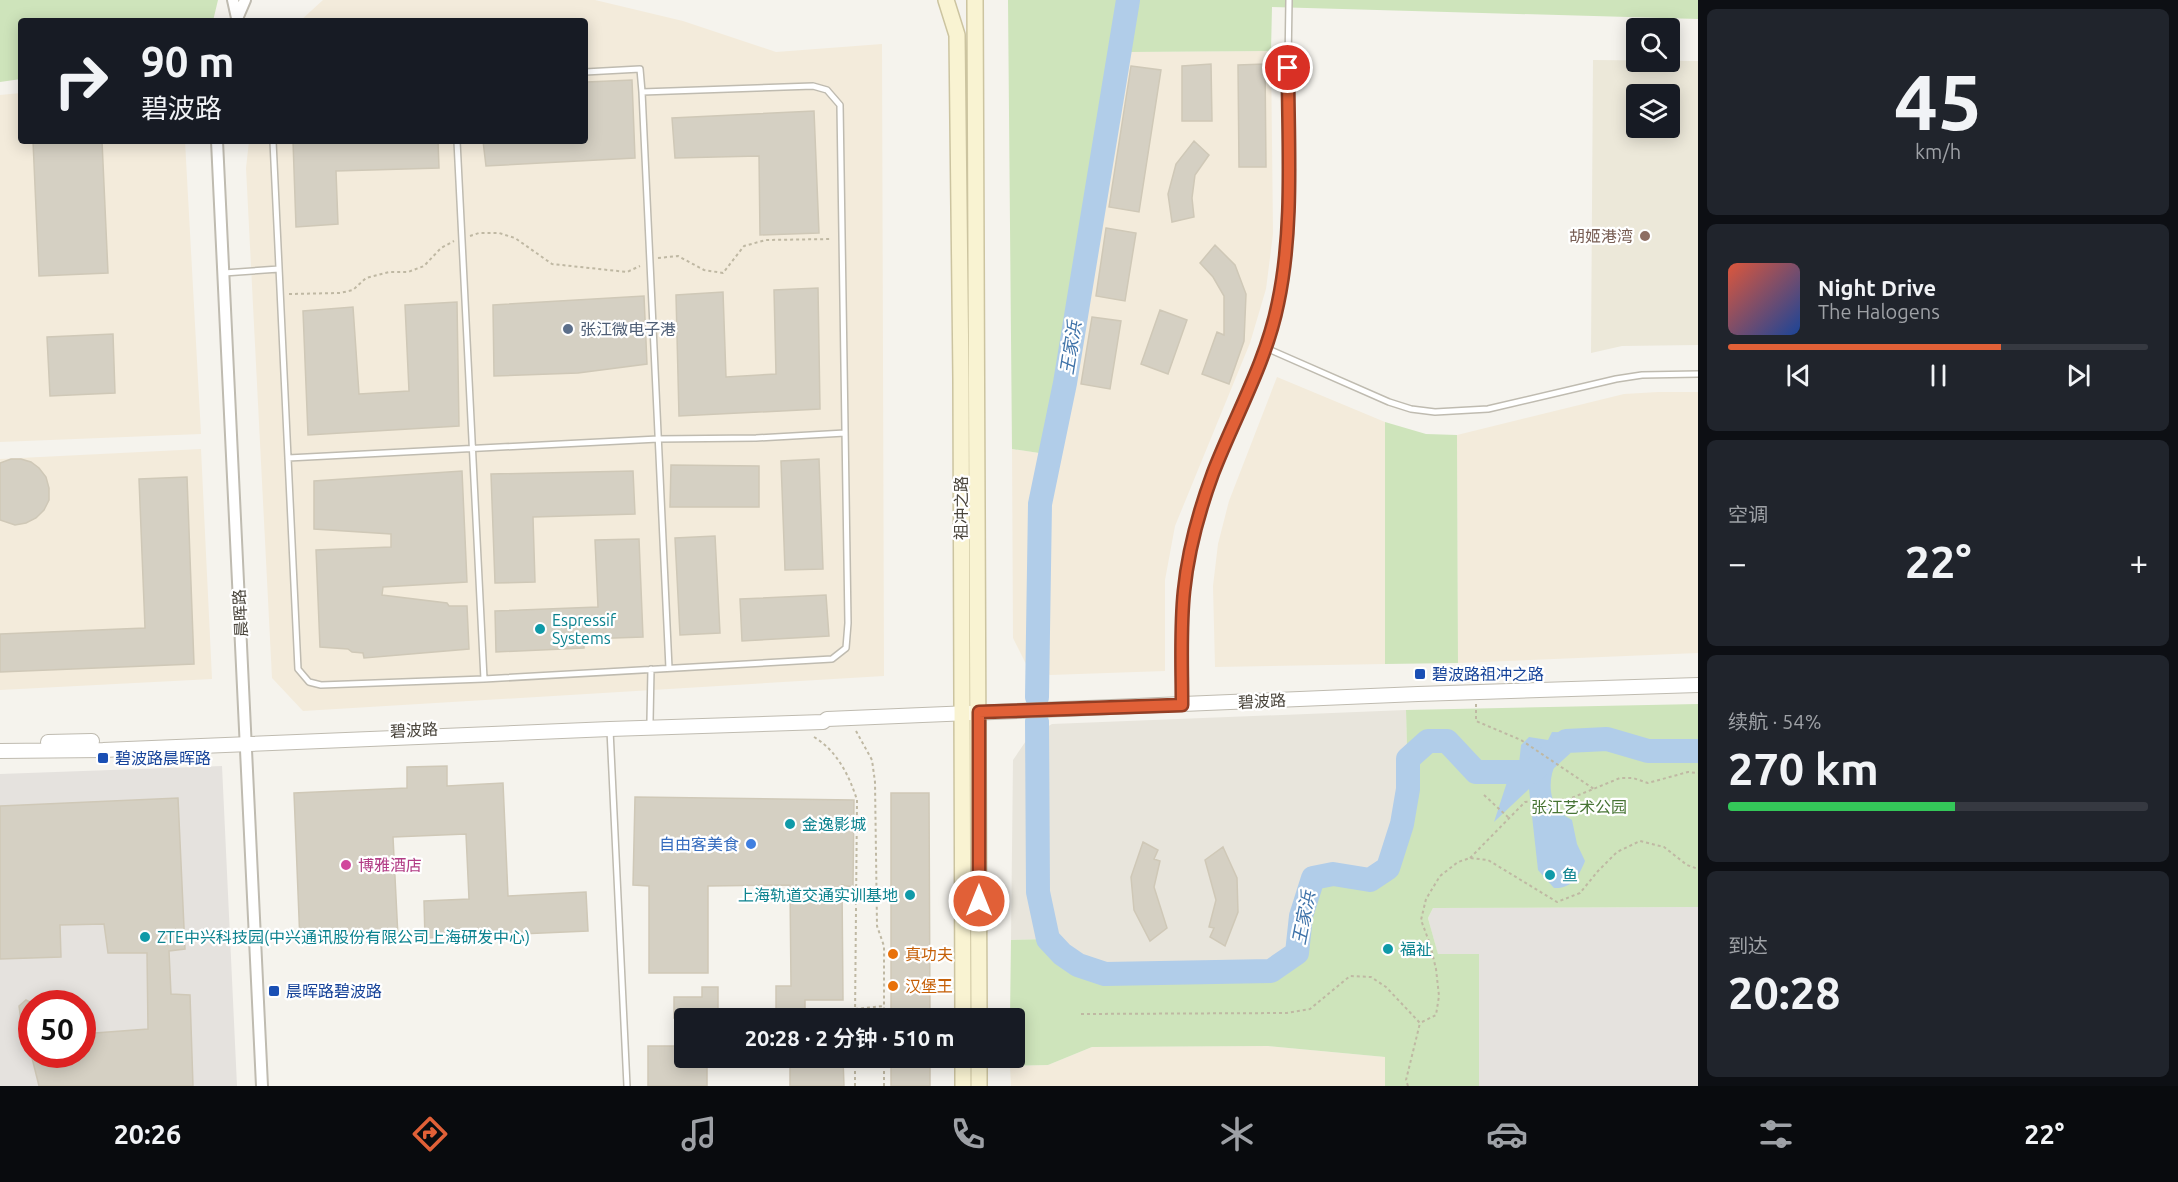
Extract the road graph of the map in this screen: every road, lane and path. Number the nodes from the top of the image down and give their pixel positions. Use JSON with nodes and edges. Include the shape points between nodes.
{"nodes":[{"id":1,"x":233,"y":0,"type":"edge"},
{"id":2,"x":245,"y":0,"type":"edge"},
{"id":3,"x":946,"y":0,"type":"edge"},
{"id":4,"x":975,"y":0,"type":"edge"},
{"id":5,"x":1289,"y":0,"type":"edge"},
{"id":6,"x":237,"y":18,"type":"edge"},
{"id":7,"x":238,"y":18,"type":"edge"},
{"id":8,"x":588,"y":72,"type":"edge"},
{"id":9,"x":642,"y":92,"type":"junction"},
{"id":10,"x":217,"y":144,"type":"edge"},
{"id":11,"x":273,"y":144,"type":"edge"},
{"id":12,"x":457,"y":144,"type":"edge"},
{"id":13,"x":462,"y":238,"type":"junction"},
{"id":14,"x":842,"y":239,"type":"junction"},
{"id":15,"x":650,"y":261,"type":"junction"},
{"id":16,"x":279,"y":269,"type":"junction"},
{"id":17,"x":224,"y":273,"type":"junction"},
{"id":18,"x":280,"y":294,"type":"junction"},
{"id":19,"x":1266,"y":348,"type":"junction"},
{"id":20,"x":1698,"y":374,"type":"edge"},
{"id":21,"x":845,"y":433,"type":"junction"},
{"id":22,"x":658,"y":439,"type":"junction"},
{"id":23,"x":472,"y":450,"type":"junction"},
{"id":24,"x":288,"y":458,"type":"junction"},
{"id":25,"x":669,"y":668,"type":"junction"},
{"id":26,"x":651,"y":669,"type":"junction"},
{"id":27,"x":483,"y":679,"type":"junction"},
{"id":28,"x":1698,"y":685,"type":"edge"},
{"id":29,"x":1476,"y":692,"type":"junction"},
{"id":30,"x":1182,"y":705,"type":"junction"},
{"id":31,"x":979,"y":712,"type":"junction"},
{"id":32,"x":962,"y":713,"type":"junction"},
{"id":33,"x":848,"y":718,"type":"junction"},
{"id":34,"x":827,"y":719,"type":"junction"},
{"id":35,"x":650,"y":721,"type":"junction"},
{"id":36,"x":610,"y":726,"type":"junction"},
{"id":37,"x":809,"y":735,"type":"dead end"},
{"id":38,"x":246,"y":740,"type":"junction"},
{"id":39,"x":0,"y":744,"type":"edge"},
{"id":40,"x":0,"y":751,"type":"edge"},
{"id":41,"x":1698,"y":773,"type":"edge"},
{"id":42,"x":1594,"y":789,"type":"junction"},
{"id":43,"x":1484,"y":795,"type":"dead end"},
{"id":44,"x":1510,"y":819,"type":"junction"},
{"id":45,"x":1470,"y":858,"type":"junction"},
{"id":46,"x":1698,"y":869,"type":"edge"},
{"id":47,"x":884,"y":1006,"type":"joint"},
{"id":48,"x":855,"y":1008,"type":"edge"},
{"id":49,"x":865,"y":1008,"type":"edge"},
{"id":50,"x":963,"y":1008,"type":"edge"},
{"id":51,"x":979,"y":1008,"type":"edge"},
{"id":52,"x":1081,"y":1014,"type":"dead end"},
{"id":53,"x":1420,"y":1023,"type":"junction"},
{"id":54,"x":855,"y":1068,"type":"edge"},
{"id":55,"x":884,"y":1068,"type":"edge"},
{"id":56,"x":963,"y":1068,"type":"edge"},
{"id":57,"x":979,"y":1068,"type":"edge"},
{"id":58,"x":262,"y":1086,"type":"edge"},
{"id":59,"x":627,"y":1086,"type":"edge"},
{"id":60,"x":855,"y":1086,"type":"edge"},
{"id":61,"x":884,"y":1086,"type":"edge"},
{"id":62,"x":963,"y":1086,"type":"edge"},
{"id":63,"x":978,"y":1086,"type":"edge"},
{"id":64,"x":1408,"y":1086,"type":"edge"}],
"edges":[{"from":1,"to":6,"type":"street"},
{"from":2,"to":7,"type":"street"},
{"from":3,"to":32,"type":"main road","name":"祖冲之路","via":[[957,35]]},
{"from":4,"to":31,"type":"main road","name":"祖冲之路"},
{"from":5,"to":19,"type":"lane","via":[[1285,260]]},
{"from":8,"to":9,"type":"lane","via":[[640,69]]},
{"from":9,"to":14,"type":"lane","via":[[813,86],[827,90],[840,105]]},
{"from":9,"to":15,"type":"lane"},
{"from":10,"to":17,"type":"street","name":"晨晖路"},
{"from":11,"to":16,"type":"lane"},
{"from":12,"to":13,"type":"lane"},
{"from":13,"to":15,"type":"path","via":[[500,233],[515,238],[552,264],[627,272]]},
{"from":13,"to":18,"type":"path","via":[[441,248],[424,266],[366,278],[353,290]]},
{"from":13,"to":23,"type":"lane"},
{"from":14,"to":15,"type":"path","via":[[766,240],[744,246],[723,273],[704,270],[678,256]]},
{"from":14,"to":21,"type":"lane"},
{"from":15,"to":22,"type":"lane"},
{"from":16,"to":17,"type":"lane"},
{"from":16,"to":18,"type":"lane"},
{"from":17,"to":38,"type":"street","name":"晨晖路"},
{"from":18,"to":24,"type":"lane"},
{"from":19,"to":20,"type":"lane","via":[[1389,402],[1435,412],[1488,409],[1642,375]]},
{"from":19,"to":30,"type":"lane","via":[[1198,517],[1183,602]]},
{"from":21,"to":22,"type":"lane"},
{"from":21,"to":25,"type":"lane","via":[[846,648],[832,659]]},
{"from":22,"to":23,"type":"lane"},
{"from":22,"to":25,"type":"lane"},
{"from":23,"to":24,"type":"lane"},
{"from":23,"to":27,"type":"lane"},
{"from":24,"to":27,"type":"lane","via":[[298,669],[309,682],[321,685]]},
{"from":25,"to":26,"type":"lane"},
{"from":26,"to":27,"type":"lane"},
{"from":26,"to":35,"type":"lane"},
{"from":28,"to":29,"type":"street","name":"碧波路"},
{"from":29,"to":30,"type":"street","name":"碧波路"},
{"from":29,"to":42,"type":"path","via":[[1476,721],[1521,740]]},
{"from":30,"to":31,"type":"street","name":"碧波路"},
{"from":31,"to":32,"type":"street","name":"碧波路"},
{"from":31,"to":51,"type":"main road","name":"祖冲之路"},
{"from":32,"to":33,"type":"street","name":"碧波路"},
{"from":32,"to":50,"type":"main road","name":"祖冲之路"},
{"from":33,"to":34,"type":"street","name":"碧波路"},
{"from":33,"to":47,"type":"path","via":[[872,760],[875,782],[877,926],[884,945]]},
{"from":34,"to":35,"type":"street","name":"碧波路","via":[[822,716]]},
{"from":34,"to":36,"type":"street","name":"碧波路"},
{"from":35,"to":36,"type":"street","name":"碧波路"},
{"from":36,"to":38,"type":"street","name":"碧波路"},
{"from":36,"to":59,"type":"lane"},
{"from":37,"to":48,"type":"path","via":[[831,750],[844,768],[857,800]]},
{"from":38,"to":39,"type":"street","name":"碧波路"},
{"from":38,"to":40,"type":"street","name":"碧波路","via":[[103,750]]},
{"from":38,"to":58,"type":"street","name":"晨晖路"},
{"from":41,"to":42,"type":"path","via":[[1648,783],[1620,778]]},
{"from":42,"to":44,"type":"path","via":[[1569,799],[1525,802]]},
{"from":43,"to":44,"type":"path"},
{"from":44,"to":45,"type":"path"},
{"from":45,"to":46,"type":"path","via":[[1488,860],[1557,902],[1580,893],[1617,852],[1640,841],[1664,847]]},
{"from":45,"to":53,"type":"path","via":[[1440,876],[1426,899],[1421,920],[1440,996],[1436,1015]]},
{"from":47,"to":49,"type":"path"},
{"from":52,"to":53,"type":"path","via":[[1287,1013],[1310,1009],[1350,976],[1371,977],[1386,987]]},
{"from":53,"to":64,"type":"path","via":[[1406,1080]]},
{"from":54,"to":60,"type":"path"},
{"from":55,"to":61,"type":"path"},
{"from":56,"to":62,"type":"main road"},
{"from":57,"to":63,"type":"main road"}]}
